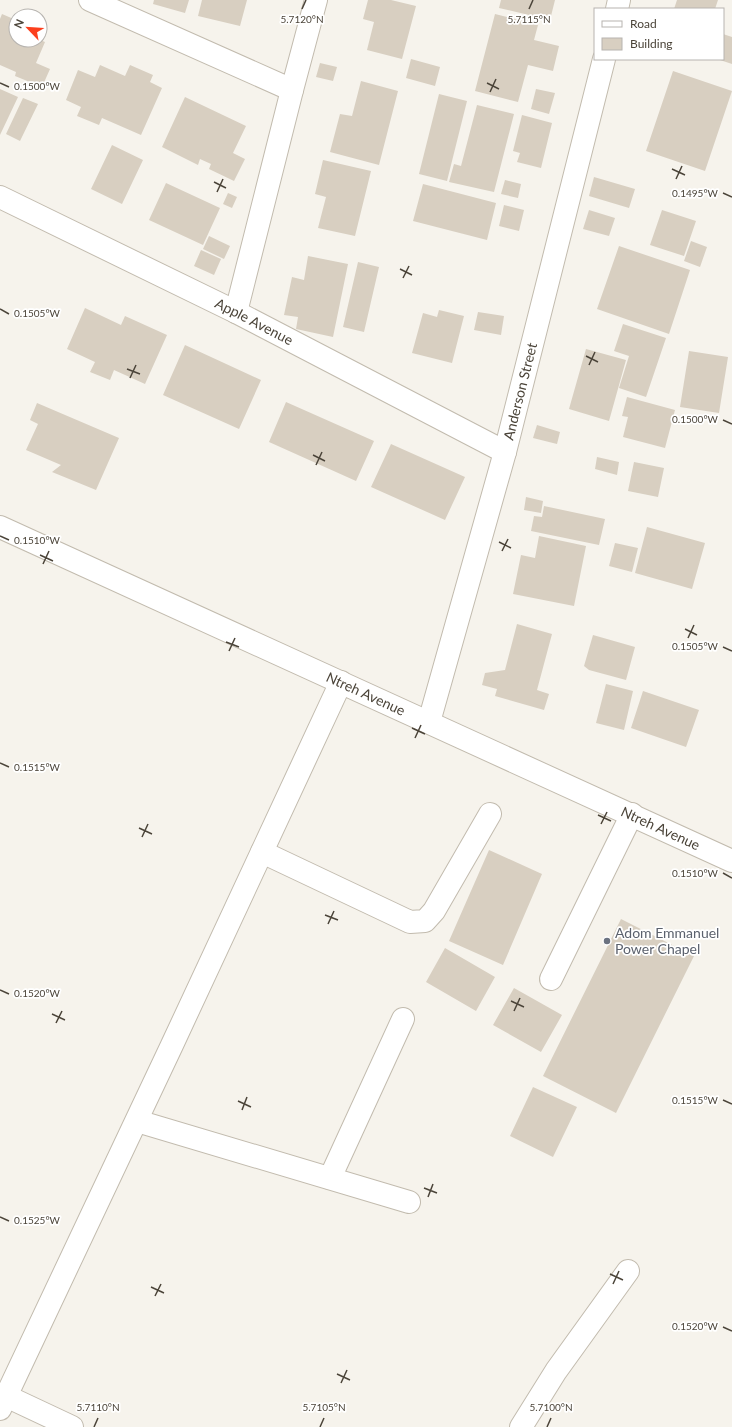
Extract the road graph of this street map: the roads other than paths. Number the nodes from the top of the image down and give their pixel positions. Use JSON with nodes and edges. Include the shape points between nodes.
{"nodes":[{"id":1,"x":90,"y":0,"type":"edge"},
{"id":2,"x":316,"y":0,"type":"edge"},
{"id":3,"x":604,"y":60,"type":"edge"},
{"id":4,"x":292,"y":90,"type":"junction"},
{"id":5,"x":0,"y":197,"type":"edge"},
{"id":6,"x":236,"y":312,"type":"junction"},
{"id":7,"x":505,"y":452,"type":"junction"},
{"id":8,"x":0,"y":527,"type":"edge"},
{"id":9,"x":340,"y":682,"type":"junction"},
{"id":10,"x":429,"y":722,"type":"junction"},
{"id":11,"x":490,"y":814,"type":"dead end"},
{"id":12,"x":632,"y":814,"type":"junction"},
{"id":13,"x":262,"y":852,"type":"junction"},
{"id":14,"x":732,"y":861,"type":"edge"},
{"id":15,"x":551,"y":979,"type":"dead end"},
{"id":16,"x":403,"y":1019,"type":"dead end"},
{"id":17,"x":137,"y":1121,"type":"junction"},
{"id":18,"x":330,"y":1178,"type":"junction"},
{"id":19,"x":410,"y":1202,"type":"dead end"},
{"id":20,"x":628,"y":1271,"type":"dead end"},
{"id":21,"x":3,"y":1403,"type":"edge"},
{"id":22,"x":530,"y":1423,"type":"edge"},
{"id":23,"x":72,"y":1427,"type":"edge"}],
"edges":[{"from":1,"to":4,"type":"street"},
{"from":2,"to":4,"type":"street"},
{"from":3,"to":7,"type":"street","name":"Anderson Street"},
{"from":4,"to":6,"type":"street"},
{"from":5,"to":6,"type":"street","name":"Apple Avenue"},
{"from":6,"to":7,"type":"street","name":"Apple Avenue"},
{"from":7,"to":10,"type":"street","name":"Anderson Street"},
{"from":8,"to":9,"type":"street","name":"Ntreh Avenue"},
{"from":9,"to":10,"type":"street","name":"Ntreh Avenue"},
{"from":9,"to":13,"type":"street"},
{"from":10,"to":12,"type":"street","name":"Ntreh Avenue"},
{"from":11,"to":13,"type":"street","via":[[434,911],[425,922],[410,922]]},
{"from":12,"to":14,"type":"street","name":"Ntreh Avenue"},
{"from":12,"to":15,"type":"street"},
{"from":13,"to":17,"type":"street"},
{"from":16,"to":18,"type":"street"},
{"from":17,"to":18,"type":"street"},
{"from":17,"to":21,"type":"street"},
{"from":18,"to":19,"type":"street"},
{"from":20,"to":22,"type":"street","via":[[556,1371]]},
{"from":21,"to":23,"type":"street"}]}
